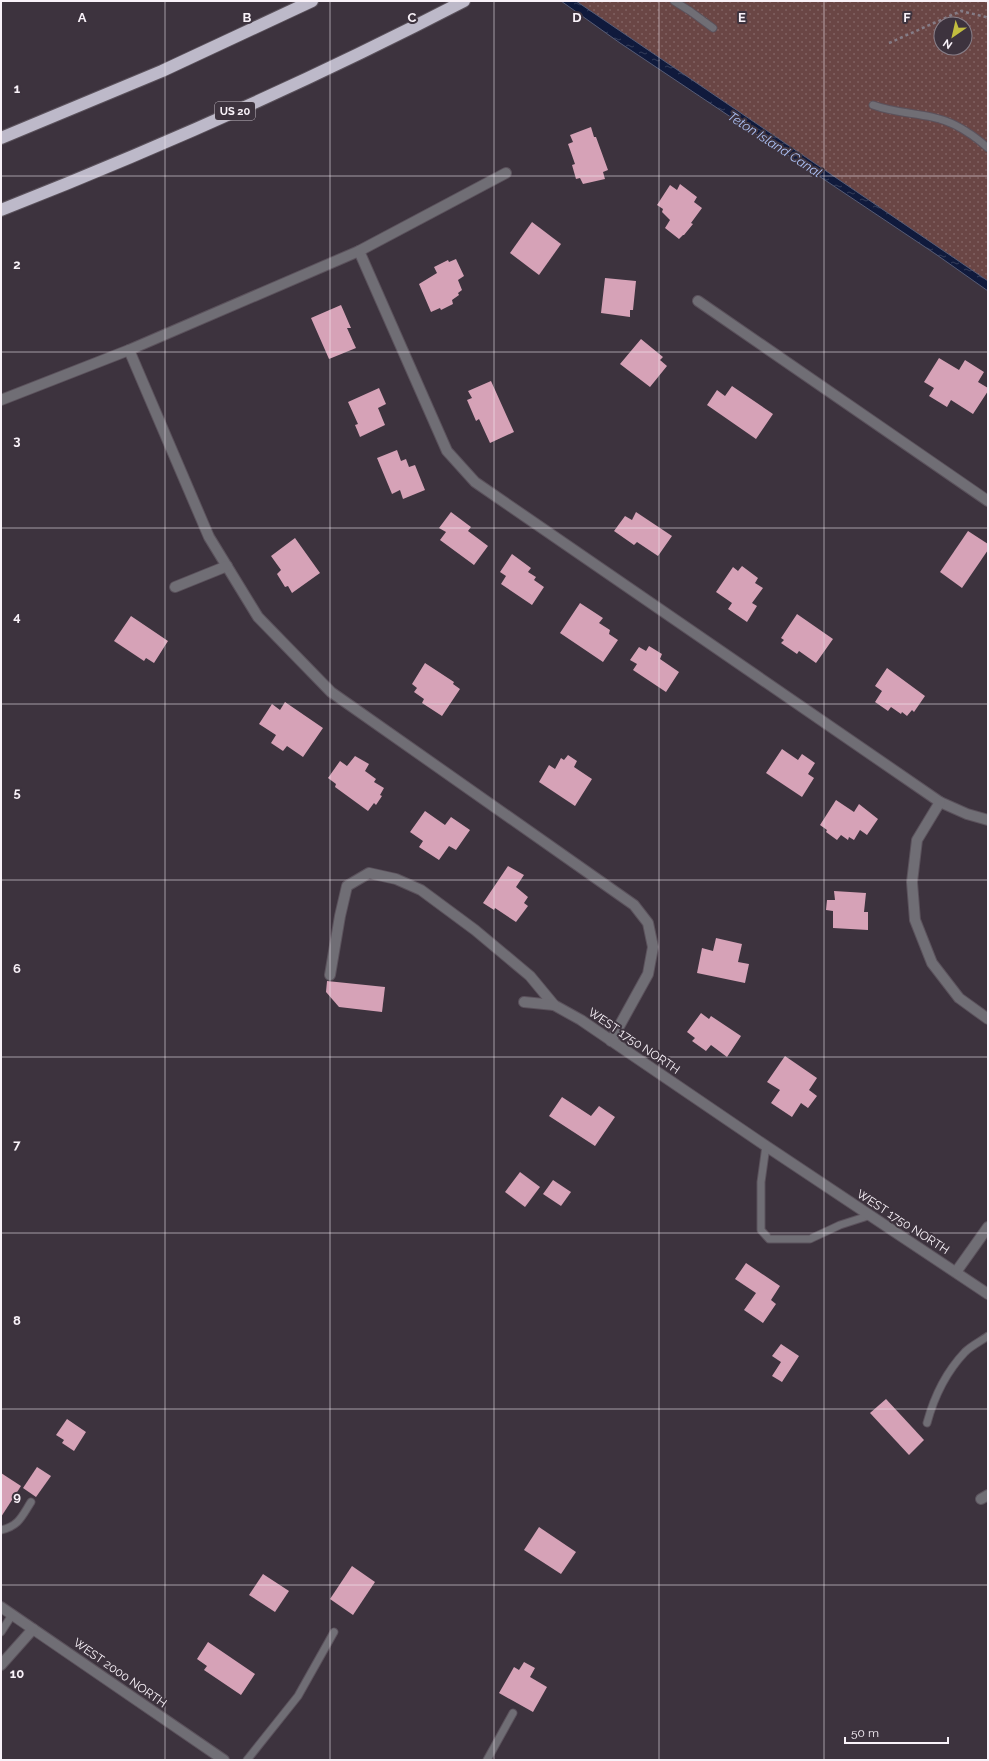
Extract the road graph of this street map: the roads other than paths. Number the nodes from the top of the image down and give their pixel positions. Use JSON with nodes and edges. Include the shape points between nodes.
{"nodes":[{"id":1,"x":312,"y":1,"type":"edge"},
{"id":2,"x":464,"y":1,"type":"edge"},
{"id":3,"x":674,"y":1,"type":"edge"},
{"id":4,"x":713,"y":28,"type":"dead end"},
{"id":5,"x":873,"y":105,"type":"dead end"},
{"id":6,"x":1,"y":138,"type":"edge"},
{"id":7,"x":988,"y":148,"type":"edge"},
{"id":8,"x":506,"y":173,"type":"dead end"},
{"id":9,"x":1,"y":210,"type":"edge"},
{"id":10,"x":358,"y":251,"type":"junction"},
{"id":11,"x":698,"y":301,"type":"dead end"},
{"id":12,"x":129,"y":350,"type":"junction"},
{"id":13,"x":1,"y":400,"type":"edge"},
{"id":14,"x":988,"y":501,"type":"edge"},
{"id":15,"x":227,"y":566,"type":"junction"},
{"id":16,"x":175,"y":587,"type":"dead end"},
{"id":17,"x":940,"y":802,"type":"junction"},
{"id":18,"x":988,"y":820,"type":"edge"},
{"id":19,"x":330,"y":975,"type":"dead end"},
{"id":20,"x":524,"y":1002,"type":"dead end"},
{"id":21,"x":554,"y":1005,"type":"junction"},
{"id":22,"x":988,"y":1019,"type":"edge"},
{"id":23,"x":612,"y":1041,"type":"junction"},
{"id":24,"x":766,"y":1146,"type":"junction"},
{"id":25,"x":871,"y":1215,"type":"junction"},
{"id":26,"x":988,"y":1227,"type":"edge"},
{"id":27,"x":956,"y":1272,"type":"junction"},
{"id":28,"x":988,"y":1294,"type":"edge"},
{"id":29,"x":988,"y":1336,"type":"edge"},
{"id":30,"x":927,"y":1423,"type":"dead end"},
{"id":31,"x":31,"y":1502,"type":"dead end"},
{"id":32,"x":1,"y":1530,"type":"edge"},
{"id":33,"x":1,"y":1607,"type":"edge"},
{"id":34,"x":12,"y":1614,"type":"junction"},
{"id":35,"x":33,"y":1629,"type":"junction"},
{"id":36,"x":1,"y":1632,"type":"edge"},
{"id":37,"x":334,"y":1632,"type":"dead end"},
{"id":38,"x":1,"y":1665,"type":"edge"},
{"id":39,"x":513,"y":1713,"type":"dead end"},
{"id":40,"x":224,"y":1760,"type":"edge"},
{"id":41,"x":247,"y":1760,"type":"edge"},
{"id":42,"x":487,"y":1760,"type":"edge"}],
"edges":[{"from":1,"to":6,"type":"highway","via":[[162,71]]},
{"from":2,"to":9,"type":"highway","number":"US 20","via":[[384,43],[226,115]]},
{"from":3,"to":4,"type":"lane"},
{"from":5,"to":7,"type":"lane","via":[[954,124]]},
{"from":8,"to":10,"type":"street"},
{"from":10,"to":12,"type":"street"},
{"from":10,"to":17,"type":"street","via":[[447,451],[475,482]]},
{"from":11,"to":14,"type":"street"},
{"from":12,"to":13,"type":"street"},
{"from":12,"to":15,"type":"street","via":[[209,537]]},
{"from":15,"to":16,"type":"street"},
{"from":15,"to":23,"type":"street","via":[[258,617],[331,692],[634,905],[648,922],[653,947],[648,974]]},
{"from":17,"to":18,"type":"street"},
{"from":17,"to":22,"type":"street","via":[[917,840],[912,882],[915,920],[932,963],[959,998]]},
{"from":19,"to":21,"type":"street","name":"WEST 1750 NORTH","via":[[347,886],[369,872],[421,890],[524,971]]},
{"from":20,"to":21,"type":"street"},
{"from":21,"to":23,"type":"street","name":"WEST 1750 NORTH"},
{"from":23,"to":24,"type":"street","name":"WEST 1750 NORTH"},
{"from":24,"to":25,"type":"street","name":"WEST 1750 NORTH"},
{"from":24,"to":25,"type":"lane","via":[[761,1182],[761,1230],[769,1239],[810,1239],[840,1225]]},
{"from":25,"to":27,"type":"street","name":"WEST 1750 NORTH"},
{"from":26,"to":27,"type":"street"},
{"from":27,"to":28,"type":"street","name":"WEST 1750 NORTH"},
{"from":29,"to":30,"type":"lane","via":[[966,1351],[953,1367],[932,1406]]},
{"from":31,"to":32,"type":"lane","via":[[17,1524]]},
{"from":33,"to":34,"type":"street","name":"WEST 2000 NORTH"},
{"from":34,"to":35,"type":"street","name":"WEST 2000 NORTH"},
{"from":34,"to":36,"type":"lane"},
{"from":35,"to":38,"type":"street"},
{"from":35,"to":40,"type":"street","name":"WEST 2000 NORTH"},
{"from":37,"to":41,"type":"lane","via":[[298,1696]]},
{"from":39,"to":42,"type":"lane"}]}
